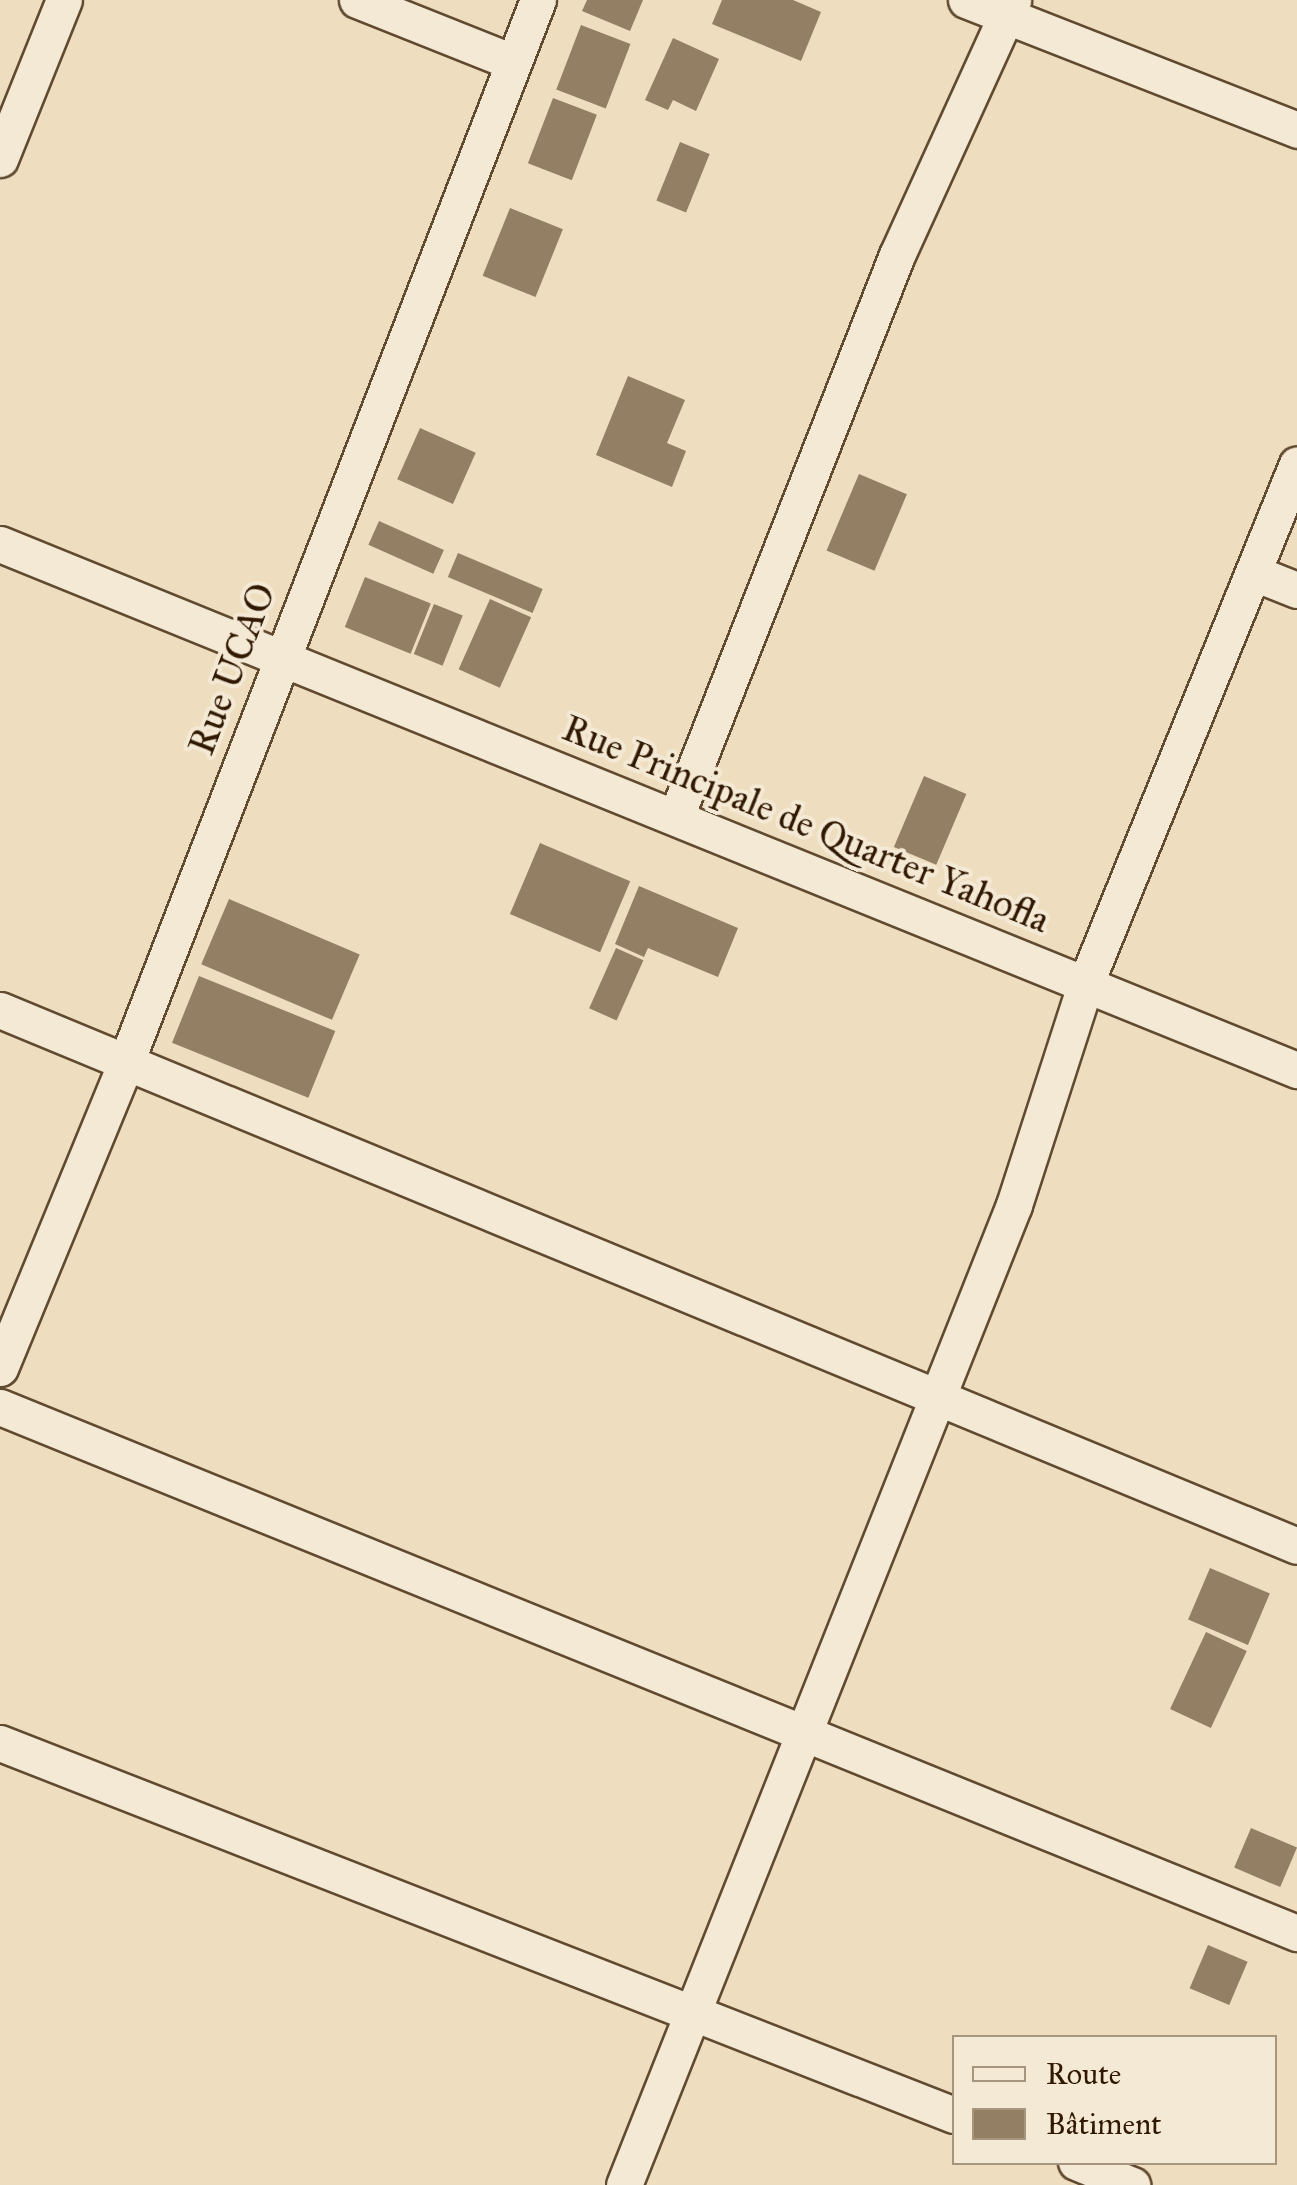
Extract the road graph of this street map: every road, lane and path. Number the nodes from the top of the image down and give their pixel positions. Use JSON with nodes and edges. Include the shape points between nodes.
{"nodes":[{"id":1,"x":64,"y":0,"type":"edge"},
{"id":2,"x":358,"y":0,"type":"edge"},
{"id":3,"x":538,"y":0,"type":"edge"},
{"id":4,"x":966,"y":0,"type":"edge"},
{"id":5,"x":1010,"y":8,"type":"edge"},
{"id":6,"x":510,"y":61,"type":"junction"},
{"id":7,"x":1297,"y":130,"type":"edge"},
{"id":8,"x":0,"y":160,"type":"edge"},
{"id":9,"x":1297,"y":464,"type":"edge"},
{"id":10,"x":0,"y":544,"type":"edge"},
{"id":11,"x":1254,"y":573,"type":"junction"},
{"id":12,"x":1297,"y":590,"type":"edge"},
{"id":13,"x":282,"y":659,"type":"junction"},
{"id":14,"x":677,"y":814,"type":"junction"},
{"id":15,"x":1084,"y":985,"type":"junction"},
{"id":16,"x":0,"y":1010,"type":"edge"},
{"id":17,"x":126,"y":1062,"type":"junction"},
{"id":18,"x":1297,"y":1070,"type":"edge"},
{"id":19,"x":0,"y":1368,"type":"edge"},
{"id":20,"x":940,"y":1395,"type":"junction"},
{"id":21,"x":0,"y":1408,"type":"edge"},
{"id":22,"x":1297,"y":1546,"type":"edge"},
{"id":23,"x":800,"y":1732,"type":"junction"},
{"id":24,"x":0,"y":1743,"type":"edge"},
{"id":25,"x":1297,"y":1933,"type":"edge"},
{"id":26,"x":692,"y":2013,"type":"junction"},
{"id":27,"x":952,"y":2114,"type":"edge"},
{"id":28,"x":1083,"y":2165,"type":"edge"},
{"id":29,"x":624,"y":2185,"type":"edge"},
{"id":30,"x":1132,"y":2185,"type":"edge"}],
"edges":[{"from":1,"to":8,"type":"street"},
{"from":2,"to":6,"type":"street"},
{"from":3,"to":6,"type":"street","name":"Rue UCAO"},
{"from":4,"to":5,"type":"street"},
{"from":5,"to":7,"type":"street"},
{"from":5,"to":14,"type":"street","via":[[896,255]]},
{"from":6,"to":13,"type":"street","name":"Rue UCAO"},
{"from":9,"to":11,"type":"street"},
{"from":10,"to":13,"type":"street","name":"Rue Principale de Quarter Yahofla"},
{"from":11,"to":12,"type":"street"},
{"from":11,"to":15,"type":"street"},
{"from":13,"to":14,"type":"street","name":"Rue Principale de Quarter Yahofla"},
{"from":13,"to":17,"type":"street","name":"Rue UCAO"},
{"from":14,"to":15,"type":"street","name":"Rue Principale de Quarter Yahofla"},
{"from":15,"to":18,"type":"street","name":"Rue Principale de Quarter Yahofla"},
{"from":15,"to":20,"type":"street","via":[[1014,1205]]},
{"from":16,"to":17,"type":"street"},
{"from":17,"to":19,"type":"street","name":"Rue UCAO"},
{"from":17,"to":20,"type":"street"},
{"from":20,"to":22,"type":"street"},
{"from":20,"to":23,"type":"street"},
{"from":21,"to":23,"type":"street"},
{"from":23,"to":25,"type":"street"},
{"from":23,"to":26,"type":"street"},
{"from":24,"to":26,"type":"street"},
{"from":26,"to":27,"type":"street"},
{"from":26,"to":29,"type":"street"},
{"from":28,"to":30,"type":"street"}]}
